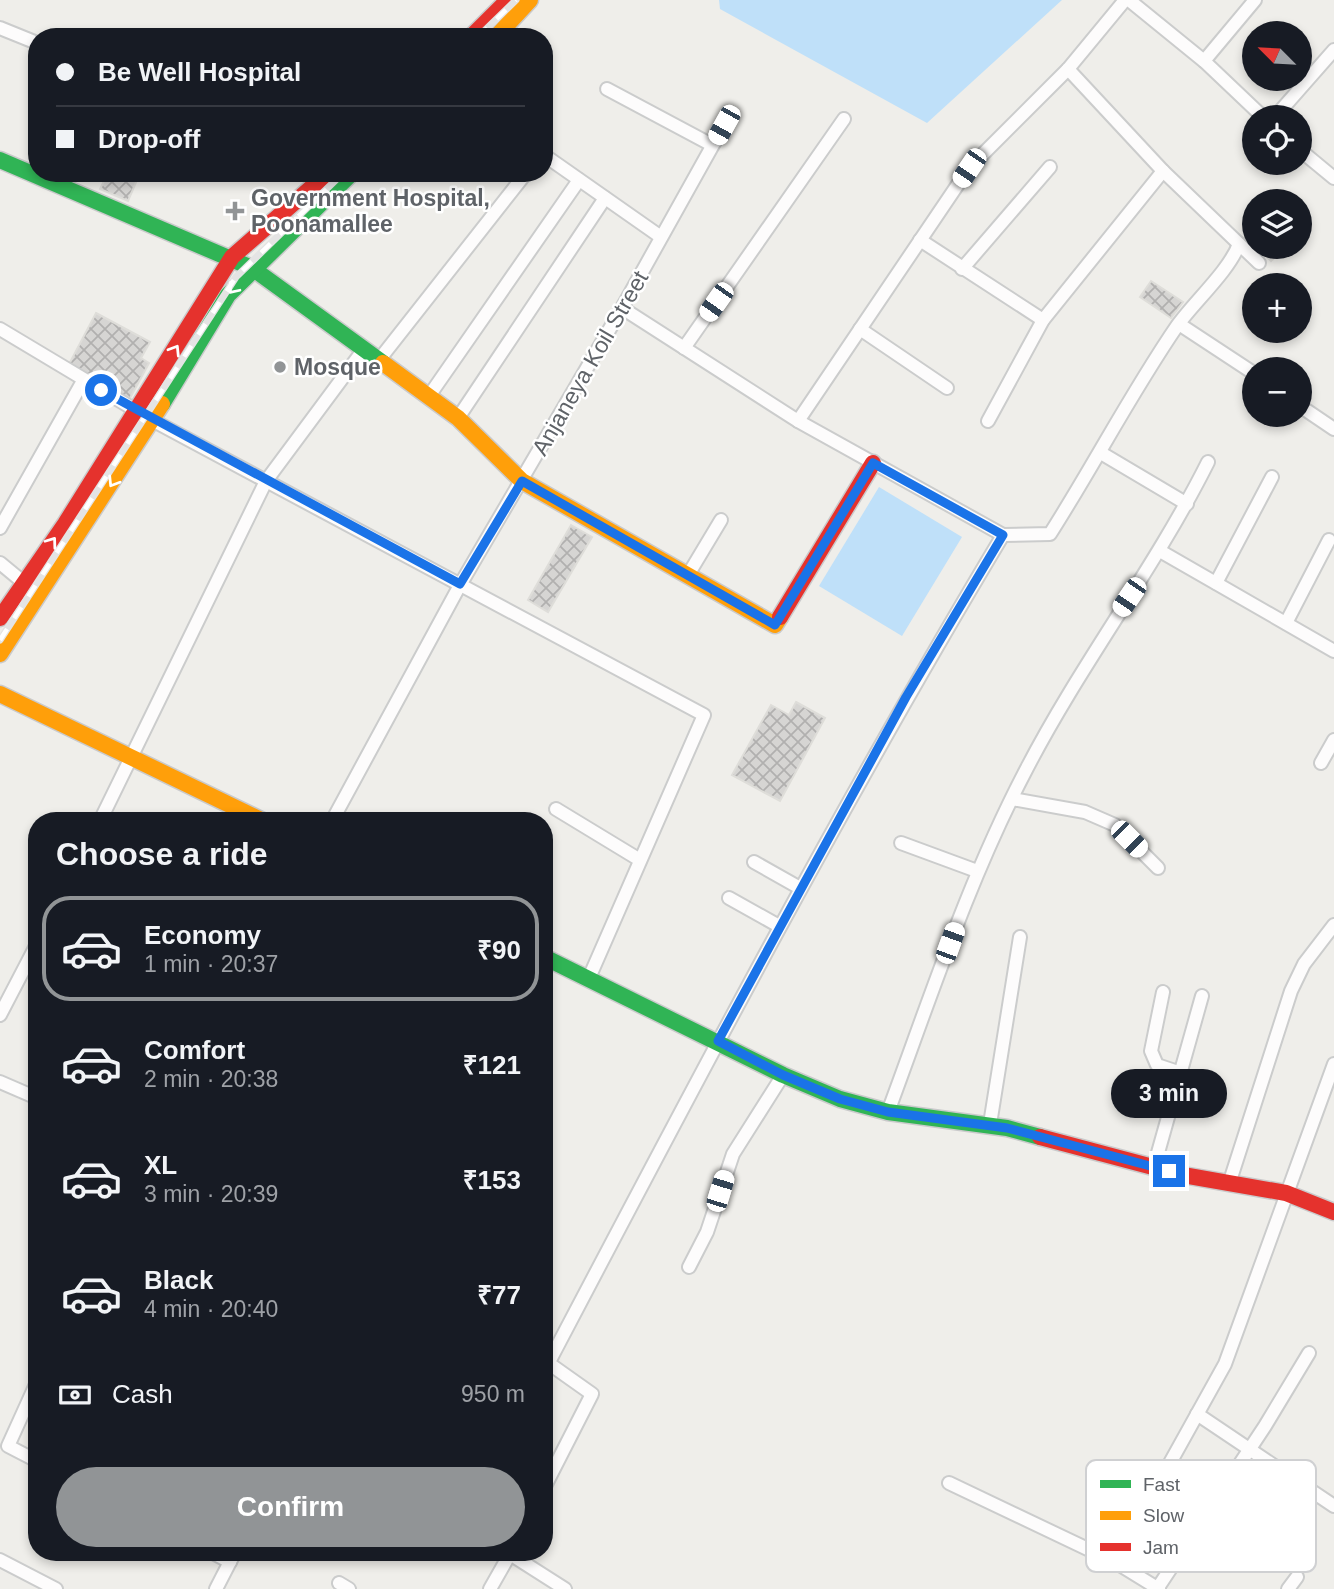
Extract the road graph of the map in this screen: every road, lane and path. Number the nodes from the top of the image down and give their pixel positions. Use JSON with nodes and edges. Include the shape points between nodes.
{"nodes":[{"id":1,"x":508,"y":0,"type":"edge"},
{"id":2,"x":530,"y":0,"type":"edge"},
{"id":3,"x":1127,"y":0,"type":"edge"},
{"id":4,"x":1255,"y":0,"type":"edge"},
{"id":5,"x":0,"y":28,"type":"edge"},
{"id":6,"x":480,"y":28,"type":"edge"},
{"id":7,"x":504,"y":28,"type":"edge"},
{"id":8,"x":28,"y":39,"type":"edge"},
{"id":9,"x":1334,"y":50,"type":"edge"},
{"id":10,"x":1204,"y":61,"type":"junction"},
{"id":11,"x":1068,"y":69,"type":"junction"},
{"id":12,"x":607,"y":89,"type":"dead end"},
{"id":13,"x":1251,"y":105,"type":"edge"},
{"id":14,"x":1286,"y":105,"type":"edge"},
{"id":15,"x":844,"y":118,"type":"dead end"},
{"id":16,"x":724,"y":125,"type":"dead end"},
{"id":17,"x":712,"y":145,"type":"junction"},
{"id":18,"x":0,"y":160,"type":"edge"},
{"id":19,"x":1312,"y":160,"type":"edge"},
{"id":20,"x":553,"y":161,"type":"edge"},
{"id":21,"x":1050,"y":167,"type":"dead end"},
{"id":22,"x":1163,"y":171,"type":"junction"},
{"id":23,"x":28,"y":172,"type":"edge"},
{"id":24,"x":1334,"y":178,"type":"edge"},
{"id":25,"x":579,"y":180,"type":"junction"},
{"id":26,"x":53,"y":182,"type":"edge"},
{"id":27,"x":318,"y":182,"type":"edge"},
{"id":28,"x":343,"y":182,"type":"edge"},
{"id":29,"x":519,"y":182,"type":"edge"},
{"id":30,"x":605,"y":198,"type":"junction"},
{"id":31,"x":661,"y":237,"type":"junction"},
{"id":32,"x":920,"y":240,"type":"junction"},
{"id":33,"x":1239,"y":244,"type":"junction"},
{"id":34,"x":232,"y":257,"type":"junction"},
{"id":35,"x":1259,"y":263,"type":"dead end"},
{"id":36,"x":252,"y":268,"type":"junction"},
{"id":37,"x":962,"y":269,"type":"junction"},
{"id":38,"x":622,"y":308,"type":"junction"},
{"id":39,"x":1043,"y":320,"type":"junction"},
{"id":40,"x":1178,"y":324,"type":"junction"},
{"id":41,"x":0,"y":329,"type":"edge"},
{"id":42,"x":860,"y":329,"type":"junction"},
{"id":43,"x":684,"y":348,"type":"junction"},
{"id":44,"x":364,"y":349,"type":"junction"},
{"id":45,"x":379,"y":360,"type":"junction"},
{"id":46,"x":1242,"y":366,"type":"edge"},
{"id":47,"x":83,"y":381,"type":"junction"},
{"id":48,"x":947,"y":388,"type":"dead end"},
{"id":49,"x":429,"y":396,"type":"junction"},
{"id":50,"x":137,"y":409,"type":"junction"},
{"id":51,"x":1312,"y":413,"type":"edge"},
{"id":52,"x":458,"y":418,"type":"junction"},
{"id":53,"x":152,"y":420,"type":"junction"},
{"id":54,"x":798,"y":421,"type":"junction"},
{"id":55,"x":988,"y":421,"type":"dead end"},
{"id":56,"x":1334,"y":429,"type":"edge"},
{"id":57,"x":1101,"y":453,"type":"junction"},
{"id":58,"x":1208,"y":462,"type":"dead end"},
{"id":59,"x":873,"y":463,"type":"junction"},
{"id":60,"x":1272,"y":477,"type":"dead end"},
{"id":61,"x":266,"y":481,"type":"junction"},
{"id":62,"x":522,"y":481,"type":"junction"},
{"id":63,"x":1187,"y":504,"type":"junction"},
{"id":64,"x":721,"y":520,"type":"dead end"},
{"id":65,"x":0,"y":528,"type":"edge"},
{"id":66,"x":1003,"y":535,"type":"junction"},
{"id":67,"x":1329,"y":540,"type":"dead end"},
{"id":68,"x":1160,"y":551,"type":"junction"},
{"id":69,"x":0,"y":563,"type":"edge"},
{"id":70,"x":688,"y":575,"type":"junction"},
{"id":71,"x":23,"y":582,"type":"junction"},
{"id":72,"x":1216,"y":583,"type":"junction"},
{"id":73,"x":460,"y":584,"type":"junction"},
{"id":74,"x":0,"y":618,"type":"edge"},
{"id":75,"x":1286,"y":623,"type":"junction"},
{"id":76,"x":1334,"y":651,"type":"edge"},
{"id":77,"x":0,"y":654,"type":"edge"},
{"id":78,"x":0,"y":694,"type":"edge"},
{"id":79,"x":1334,"y":740,"type":"edge"},
{"id":80,"x":133,"y":758,"type":"junction"},
{"id":81,"x":1321,"y":763,"type":"dead end"},
{"id":82,"x":1012,"y":799,"type":"junction"},
{"id":83,"x":556,"y":809,"type":"dead end"},
{"id":84,"x":105,"y":812,"type":"edge"},
{"id":85,"x":244,"y":812,"type":"edge"},
{"id":86,"x":337,"y":812,"type":"edge"},
{"id":87,"x":901,"y":842,"type":"dead end"},
{"id":88,"x":640,"y":860,"type":"junction"},
{"id":89,"x":754,"y":862,"type":"dead end"},
{"id":90,"x":1158,"y":868,"type":"dead end"},
{"id":91,"x":977,"y":871,"type":"junction"},
{"id":92,"x":800,"y":888,"type":"junction"},
{"id":93,"x":729,"y":898,"type":"dead end"},
{"id":94,"x":1334,"y":925,"type":"edge"},
{"id":95,"x":779,"y":926,"type":"junction"},
{"id":96,"x":1020,"y":937,"type":"dead end"},
{"id":97,"x":28,"y":961,"type":"edge"},
{"id":98,"x":553,"y":961,"type":"edge"},
{"id":99,"x":589,"y":978,"type":"junction"},
{"id":100,"x":1163,"y":992,"type":"dead end"},
{"id":101,"x":1202,"y":996,"type":"dead end"},
{"id":102,"x":0,"y":1015,"type":"edge"},
{"id":103,"x":718,"y":1041,"type":"junction"},
{"id":104,"x":1334,"y":1064,"type":"edge"},
{"id":105,"x":1181,"y":1073,"type":"junction"},
{"id":106,"x":783,"y":1075,"type":"junction"},
{"id":107,"x":0,"y":1082,"type":"edge"},
{"id":108,"x":28,"y":1094,"type":"edge"},
{"id":109,"x":888,"y":1112,"type":"junction"},
{"id":110,"x":990,"y":1124,"type":"junction"},
{"id":111,"x":1154,"y":1167,"type":"junction"},
{"id":112,"x":1229,"y":1184,"type":"junction"},
{"id":113,"x":1286,"y":1193,"type":"junction"},
{"id":114,"x":1334,"y":1212,"type":"edge"},
{"id":115,"x":689,"y":1267,"type":"dead end"},
{"id":116,"x":553,"y":1348,"type":"edge"},
{"id":117,"x":1309,"y":1353,"type":"dead end"},
{"id":118,"x":553,"y":1366,"type":"edge"},
{"id":119,"x":28,"y":1402,"type":"edge"},
{"id":120,"x":1197,"y":1414,"type":"junction"},
{"id":121,"x":1249,"y":1450,"type":"junction"},
{"id":122,"x":28,"y":1456,"type":"edge"},
{"id":123,"x":1172,"y":1460,"type":"edge"},
{"id":124,"x":1242,"y":1460,"type":"edge"},
{"id":125,"x":1264,"y":1460,"type":"edge"},
{"id":126,"x":553,"y":1470,"type":"edge"},
{"id":127,"x":949,"y":1483,"type":"dead end"},
{"id":128,"x":1316,"y":1494,"type":"edge"},
{"id":129,"x":1334,"y":1506,"type":"edge"},
{"id":130,"x":1086,"y":1548,"type":"edge"},
{"id":131,"x":0,"y":1560,"type":"edge"},
{"id":132,"x":230,"y":1561,"type":"edge"},
{"id":133,"x":505,"y":1561,"type":"edge"},
{"id":134,"x":521,"y":1561,"type":"edge"},
{"id":135,"x":1132,"y":1572,"type":"edge"},
{"id":136,"x":1169,"y":1572,"type":"edge"},
{"id":137,"x":1297,"y":1577,"type":"dead end"},
{"id":138,"x":1159,"y":1588,"type":"edge"},
{"id":139,"x":56,"y":1589,"type":"edge"},
{"id":140,"x":216,"y":1589,"type":"edge"},
{"id":141,"x":490,"y":1589,"type":"edge"},
{"id":142,"x":565,"y":1589,"type":"edge"},
{"id":143,"x":1288,"y":1589,"type":"edge"}],
"edges":[{"from":1,"to":6,"type":"street"},
{"from":2,"to":7,"type":"street"},
{"from":3,"to":10,"type":"street"},
{"from":3,"to":11,"type":"street"},
{"from":4,"to":10,"type":"street"},
{"from":5,"to":8,"type":"street"},
{"from":9,"to":14,"type":"street"},
{"from":10,"to":13,"type":"street"},
{"from":11,"to":22,"type":"street"},
{"from":11,"to":32,"type":"street","via":[[969,168]]},
{"from":12,"to":17,"type":"street"},
{"from":15,"to":43,"type":"street"},
{"from":16,"to":17,"type":"street","name":"Anjaneya Koil Street"},
{"from":17,"to":31,"type":"street","name":"Anjaneya Koil Street"},
{"from":18,"to":23,"type":"street"},
{"from":19,"to":24,"type":"street"},
{"from":20,"to":25,"type":"street"},
{"from":21,"to":37,"type":"street"},
{"from":22,"to":33,"type":"street"},
{"from":22,"to":39,"type":"street"},
{"from":25,"to":30,"type":"street"},
{"from":25,"to":49,"type":"street"},
{"from":26,"to":34,"type":"street"},
{"from":27,"to":34,"type":"street"},
{"from":28,"to":36,"type":"street"},
{"from":29,"to":45,"type":"street"},
{"from":30,"to":31,"type":"street"},
{"from":30,"to":52,"type":"street"},
{"from":31,"to":38,"type":"street","name":"Anjaneya Koil Street"},
{"from":32,"to":37,"type":"street"},
{"from":32,"to":42,"type":"street"},
{"from":33,"to":35,"type":"street"},
{"from":33,"to":40,"type":"street"},
{"from":34,"to":36,"type":"street"},
{"from":50,"to":34,"type":"street","one_way":true},
{"from":36,"to":44,"type":"street"},
{"from":36,"to":53,"type":"street","one_way":true,"via":[[228,295]]},
{"from":37,"to":39,"type":"street"},
{"from":38,"to":43,"type":"street"},
{"from":38,"to":62,"type":"street","name":"Anjaneya Koil Street"},
{"from":39,"to":55,"type":"street"},
{"from":40,"to":46,"type":"street"},
{"from":40,"to":57,"type":"street","via":[[1121,411]]},
{"from":41,"to":47,"type":"street"},
{"from":42,"to":48,"type":"street"},
{"from":42,"to":54,"type":"street"},
{"from":43,"to":54,"type":"street"},
{"from":44,"to":45,"type":"street"},
{"from":44,"to":61,"type":"street"},
{"from":45,"to":49,"type":"street"},
{"from":47,"to":50,"type":"street"},
{"from":47,"to":65,"type":"street"},
{"from":49,"to":52,"type":"street"},
{"from":50,"to":53,"type":"street"},
{"from":71,"to":50,"type":"street","one_way":true},
{"from":51,"to":56,"type":"street"},
{"from":52,"to":62,"type":"street"},
{"from":53,"to":61,"type":"street"},
{"from":53,"to":77,"type":"street","one_way":true},
{"from":54,"to":59,"type":"street"},
{"from":57,"to":63,"type":"street"},
{"from":57,"to":66,"type":"street","via":[[1051,534]]},
{"from":58,"to":63,"type":"street"},
{"from":59,"to":66,"type":"street"},
{"from":59,"to":70,"type":"street","via":[[775,625]]},
{"from":60,"to":72,"type":"street"},
{"from":61,"to":73,"type":"street"},
{"from":61,"to":80,"type":"street"},
{"from":62,"to":70,"type":"street"},
{"from":62,"to":73,"type":"street","name":"Anjaneya Koil Street"},
{"from":63,"to":68,"type":"street"},
{"from":64,"to":70,"type":"street"},
{"from":66,"to":92,"type":"street"},
{"from":67,"to":75,"type":"street"},
{"from":68,"to":72,"type":"street"},
{"from":68,"to":82,"type":"street","via":[[1098,643]]},
{"from":69,"to":71,"type":"street"},
{"from":71,"to":74,"type":"street"},
{"from":72,"to":75,"type":"street"},
{"from":73,"to":86,"type":"street","name":"Anjaneya Koil Street"},
{"from":73,"to":88,"type":"street","via":[[704,715]]},
{"from":75,"to":76,"type":"street"},
{"from":78,"to":80,"type":"street"},
{"from":79,"to":81,"type":"street"},
{"from":80,"to":84,"type":"street"},
{"from":80,"to":85,"type":"street"},
{"from":82,"to":90,"type":"street","via":[[1085,812],[1115,825]]},
{"from":82,"to":91,"type":"street"},
{"from":83,"to":88,"type":"street"},
{"from":87,"to":91,"type":"street"},
{"from":88,"to":99,"type":"street"},
{"from":89,"to":92,"type":"street"},
{"from":91,"to":109,"type":"street"},
{"from":92,"to":95,"type":"street"},
{"from":93,"to":95,"type":"street"},
{"from":94,"to":112,"type":"street","via":[[1304,964],[1291,991]]},
{"from":95,"to":103,"type":"street"},
{"from":96,"to":110,"type":"street"},
{"from":97,"to":102,"type":"street"},
{"from":98,"to":99,"type":"street"},
{"from":99,"to":103,"type":"street"},
{"from":100,"to":105,"type":"street","via":[[1151,1051],[1157,1065]]},
{"from":101,"to":105,"type":"street"},
{"from":103,"to":106,"type":"street"},
{"from":103,"to":116,"type":"street"},
{"from":104,"to":113,"type":"street"},
{"from":105,"to":111,"type":"street"},
{"from":106,"to":109,"type":"street","via":[[840,1099]]},
{"from":106,"to":115,"type":"street","via":[[733,1154],[707,1232]]},
{"from":107,"to":108,"type":"street"},
{"from":109,"to":110,"type":"street"},
{"from":110,"to":111,"type":"street"},
{"from":111,"to":112,"type":"street"},
{"from":112,"to":113,"type":"street"},
{"from":113,"to":114,"type":"street"},
{"from":113,"to":120,"type":"street","via":[[1225,1364]]},
{"from":117,"to":121,"type":"street"},
{"from":118,"to":126,"type":"street","via":[[592,1394]]},
{"from":119,"to":122,"type":"street","via":[[8,1446]]},
{"from":120,"to":121,"type":"street"},
{"from":120,"to":123,"type":"street"},
{"from":121,"to":124,"type":"street"},
{"from":121,"to":125,"type":"street"},
{"from":127,"to":130,"type":"street"},
{"from":128,"to":129,"type":"street"},
{"from":131,"to":139,"type":"street"},
{"from":132,"to":140,"type":"street"},
{"from":133,"to":141,"type":"street"},
{"from":134,"to":142,"type":"street"},
{"from":135,"to":138,"type":"street"},
{"from":136,"to":138,"type":"street"},
{"from":137,"to":143,"type":"street"}]}
